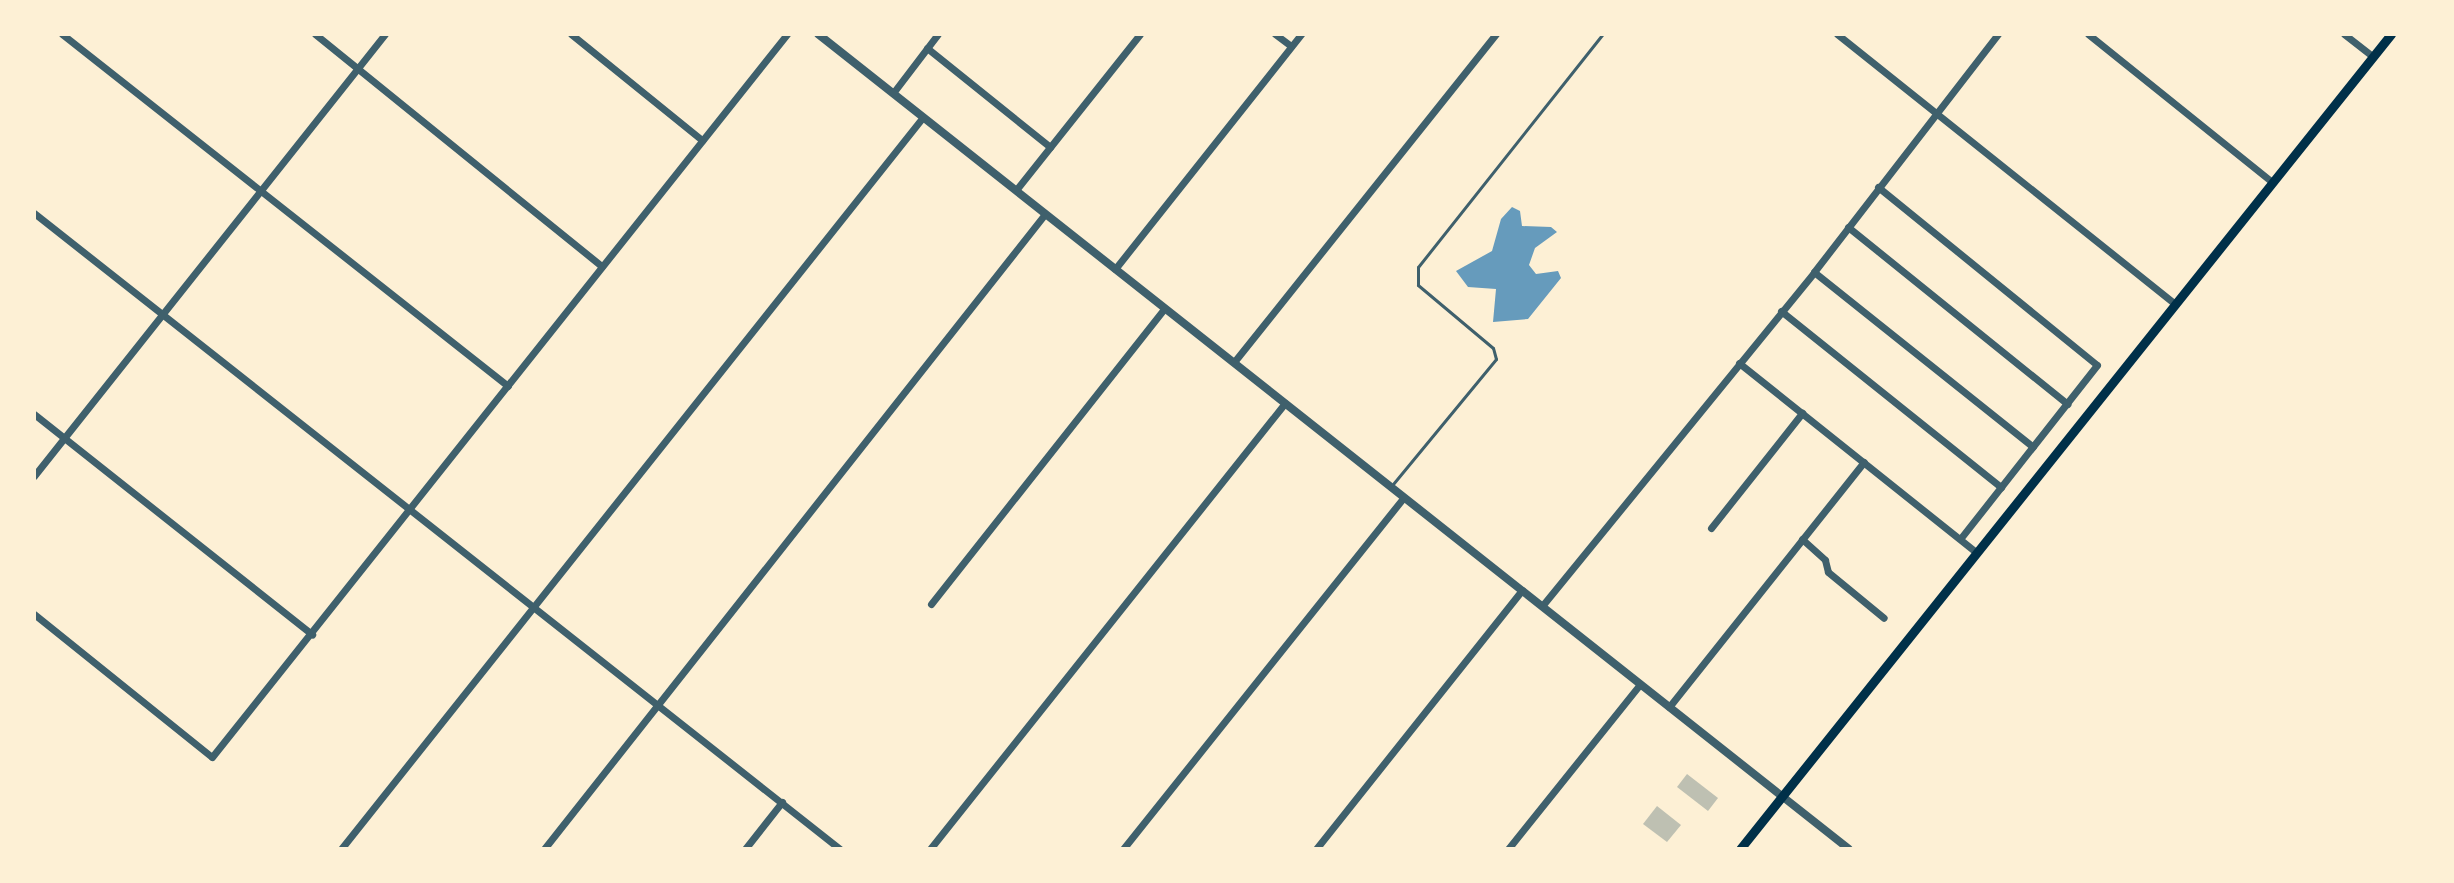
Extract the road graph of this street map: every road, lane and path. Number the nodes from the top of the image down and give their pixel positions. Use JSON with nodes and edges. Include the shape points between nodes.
{"nodes":[{"id":1,"x":62,"y":34,"type":"edge"},
{"id":2,"x":315,"y":34,"type":"edge"},
{"id":3,"x":385,"y":34,"type":"edge"},
{"id":4,"x":571,"y":34,"type":"edge"},
{"id":5,"x":787,"y":34,"type":"edge"},
{"id":6,"x":818,"y":34,"type":"edge"},
{"id":7,"x":938,"y":34,"type":"edge"},
{"id":8,"x":1140,"y":34,"type":"edge"},
{"id":9,"x":1275,"y":34,"type":"edge"},
{"id":10,"x":1301,"y":34,"type":"edge"},
{"id":11,"x":1496,"y":34,"type":"edge"},
{"id":12,"x":1603,"y":34,"type":"edge"},
{"id":13,"x":1837,"y":34,"type":"edge"},
{"id":14,"x":1998,"y":34,"type":"edge"},
{"id":15,"x":2088,"y":34,"type":"edge"},
{"id":16,"x":2344,"y":34,"type":"edge"},
{"id":17,"x":2391,"y":34,"type":"edge"},
{"id":18,"x":1291,"y":46,"type":"junction"},
{"id":19,"x":927,"y":48,"type":"junction"},
{"id":20,"x":2373,"y":57,"type":"junction"},
{"id":21,"x":358,"y":68,"type":"junction"},
{"id":22,"x":893,"y":93,"type":"junction"},
{"id":23,"x":1936,"y":112,"type":"junction"},
{"id":24,"x":923,"y":117,"type":"junction"},
{"id":25,"x":702,"y":140,"type":"junction"},
{"id":26,"x":1050,"y":147,"type":"junction"},
{"id":27,"x":2272,"y":182,"type":"junction"},
{"id":28,"x":1878,"y":187,"type":"junction"},
{"id":29,"x":1016,"y":190,"type":"junction"},
{"id":30,"x":260,"y":192,"type":"junction"},
{"id":31,"x":34,"y":213,"type":"edge"},
{"id":32,"x":1045,"y":214,"type":"junction"},
{"id":33,"x":1848,"y":227,"type":"junction"},
{"id":34,"x":602,"y":266,"type":"junction"},
{"id":35,"x":1115,"y":269,"type":"junction"},
{"id":36,"x":1814,"y":272,"type":"junction"},
{"id":37,"x":2175,"y":304,"type":"junction"},
{"id":38,"x":1165,"y":308,"type":"junction"},
{"id":39,"x":1781,"y":311,"type":"junction"},
{"id":40,"x":162,"y":314,"type":"junction"},
{"id":41,"x":1234,"y":362,"type":"junction"},
{"id":42,"x":1739,"y":363,"type":"junction"},
{"id":43,"x":508,"y":386,"type":"junction"},
{"id":44,"x":1285,"y":403,"type":"junction"},
{"id":45,"x":2067,"y":404,"type":"junction"},
{"id":46,"x":1802,"y":413,"type":"junction"},
{"id":47,"x":34,"y":414,"type":"edge"},
{"id":48,"x":64,"y":438,"type":"junction"},
{"id":49,"x":2033,"y":447,"type":"junction"},
{"id":50,"x":1864,"y":462,"type":"junction"},
{"id":51,"x":34,"y":476,"type":"edge"},
{"id":52,"x":1391,"y":487,"type":"junction"},
{"id":53,"x":2001,"y":487,"type":"junction"},
{"id":54,"x":1404,"y":497,"type":"junction"},
{"id":55,"x":408,"y":510,"type":"junction"},
{"id":56,"x":1711,"y":528,"type":"dead end"},
{"id":57,"x":1802,"y":539,"type":"junction"},
{"id":58,"x":1960,"y":539,"type":"junction"},
{"id":59,"x":1976,"y":552,"type":"junction"},
{"id":60,"x":1522,"y":590,"type":"junction"},
{"id":61,"x":931,"y":604,"type":"dead end"},
{"id":62,"x":1542,"y":606,"type":"junction"},
{"id":63,"x":533,"y":608,"type":"junction"},
{"id":64,"x":34,"y":614,"type":"edge"},
{"id":65,"x":1884,"y":618,"type":"dead end"},
{"id":66,"x":312,"y":634,"type":"junction"},
{"id":67,"x":1640,"y":684,"type":"junction"},
{"id":68,"x":657,"y":706,"type":"junction"},
{"id":69,"x":1669,"y":707,"type":"junction"},
{"id":70,"x":1782,"y":796,"type":"junction"},
{"id":71,"x":782,"y":802,"type":"junction"},
{"id":72,"x":341,"y":849,"type":"edge"},
{"id":73,"x":544,"y":849,"type":"edge"},
{"id":74,"x":745,"y":849,"type":"edge"},
{"id":75,"x":840,"y":849,"type":"edge"},
{"id":76,"x":930,"y":849,"type":"edge"},
{"id":77,"x":1123,"y":849,"type":"edge"},
{"id":78,"x":1316,"y":849,"type":"edge"},
{"id":79,"x":1508,"y":849,"type":"edge"},
{"id":80,"x":1740,"y":849,"type":"edge"},
{"id":81,"x":1849,"y":849,"type":"edge"}],
"edges":[{"from":1,"to":30,"type":"street"},
{"from":2,"to":21,"type":"street"},
{"from":3,"to":21,"type":"street"},
{"from":4,"to":25,"type":"street"},
{"from":5,"to":25,"type":"street"},
{"from":6,"to":22,"type":"street"},
{"from":7,"to":19,"type":"street"},
{"from":8,"to":26,"type":"street"},
{"from":9,"to":18,"type":"street"},
{"from":10,"to":18,"type":"street"},
{"from":11,"to":41,"type":"street"},
{"from":12,"to":52,"type":"lane","via":[[1418,267],[1418,285],[1493,348],[1496,359]]},
{"from":13,"to":23,"type":"street"},
{"from":14,"to":23,"type":"street"},
{"from":15,"to":27,"type":"street"},
{"from":16,"to":20,"type":"street"},
{"from":17,"to":20,"type":"main road"},
{"from":18,"to":35,"type":"street"},
{"from":19,"to":22,"type":"street"},
{"from":19,"to":26,"type":"street"},
{"from":20,"to":27,"type":"main road"},
{"from":21,"to":30,"type":"street"},
{"from":21,"to":34,"type":"street"},
{"from":22,"to":24,"type":"street"},
{"from":23,"to":28,"type":"street"},
{"from":23,"to":37,"type":"street"},
{"from":24,"to":29,"type":"street"},
{"from":24,"to":63,"type":"street"},
{"from":25,"to":34,"type":"street"},
{"from":26,"to":29,"type":"street"},
{"from":27,"to":37,"type":"main road"},
{"from":28,"to":33,"type":"street"},
{"from":28,"to":45,"type":"street","via":[[2097,365]]},
{"from":29,"to":32,"type":"street"},
{"from":30,"to":40,"type":"street"},
{"from":30,"to":43,"type":"street"},
{"from":31,"to":40,"type":"street"},
{"from":32,"to":35,"type":"street"},
{"from":32,"to":68,"type":"street"},
{"from":33,"to":36,"type":"street"},
{"from":33,"to":45,"type":"street"},
{"from":34,"to":43,"type":"street"},
{"from":35,"to":38,"type":"street"},
{"from":36,"to":39,"type":"street"},
{"from":36,"to":49,"type":"street"},
{"from":37,"to":59,"type":"main road"},
{"from":38,"to":41,"type":"street"},
{"from":38,"to":61,"type":"street"},
{"from":39,"to":42,"type":"street"},
{"from":39,"to":53,"type":"street"},
{"from":40,"to":48,"type":"street"},
{"from":40,"to":55,"type":"street"},
{"from":41,"to":44,"type":"street"},
{"from":42,"to":46,"type":"street"},
{"from":42,"to":62,"type":"street"},
{"from":43,"to":55,"type":"street"},
{"from":44,"to":52,"type":"street"},
{"from":44,"to":76,"type":"street"},
{"from":45,"to":49,"type":"street"},
{"from":46,"to":50,"type":"street"},
{"from":46,"to":56,"type":"street"},
{"from":47,"to":48,"type":"street"},
{"from":48,"to":51,"type":"street"},
{"from":48,"to":66,"type":"street"},
{"from":49,"to":53,"type":"street"},
{"from":50,"to":57,"type":"street"},
{"from":50,"to":58,"type":"street"},
{"from":52,"to":54,"type":"street"},
{"from":53,"to":58,"type":"street"},
{"from":54,"to":60,"type":"street"},
{"from":54,"to":77,"type":"street"},
{"from":55,"to":63,"type":"street"},
{"from":55,"to":66,"type":"street"},
{"from":57,"to":65,"type":"street","via":[[1825,560],[1828,572]]},
{"from":57,"to":69,"type":"street"},
{"from":58,"to":59,"type":"street"},
{"from":59,"to":70,"type":"main road"},
{"from":60,"to":62,"type":"street"},
{"from":60,"to":78,"type":"street"},
{"from":62,"to":67,"type":"street"},
{"from":63,"to":68,"type":"street"},
{"from":63,"to":72,"type":"street"},
{"from":64,"to":66,"type":"street","via":[[212,757]]},
{"from":67,"to":69,"type":"street"},
{"from":67,"to":79,"type":"street"},
{"from":68,"to":71,"type":"street"},
{"from":68,"to":73,"type":"street"},
{"from":69,"to":70,"type":"street"},
{"from":70,"to":80,"type":"main road"},
{"from":70,"to":81,"type":"street"},
{"from":71,"to":74,"type":"street"},
{"from":71,"to":75,"type":"street"}]}
